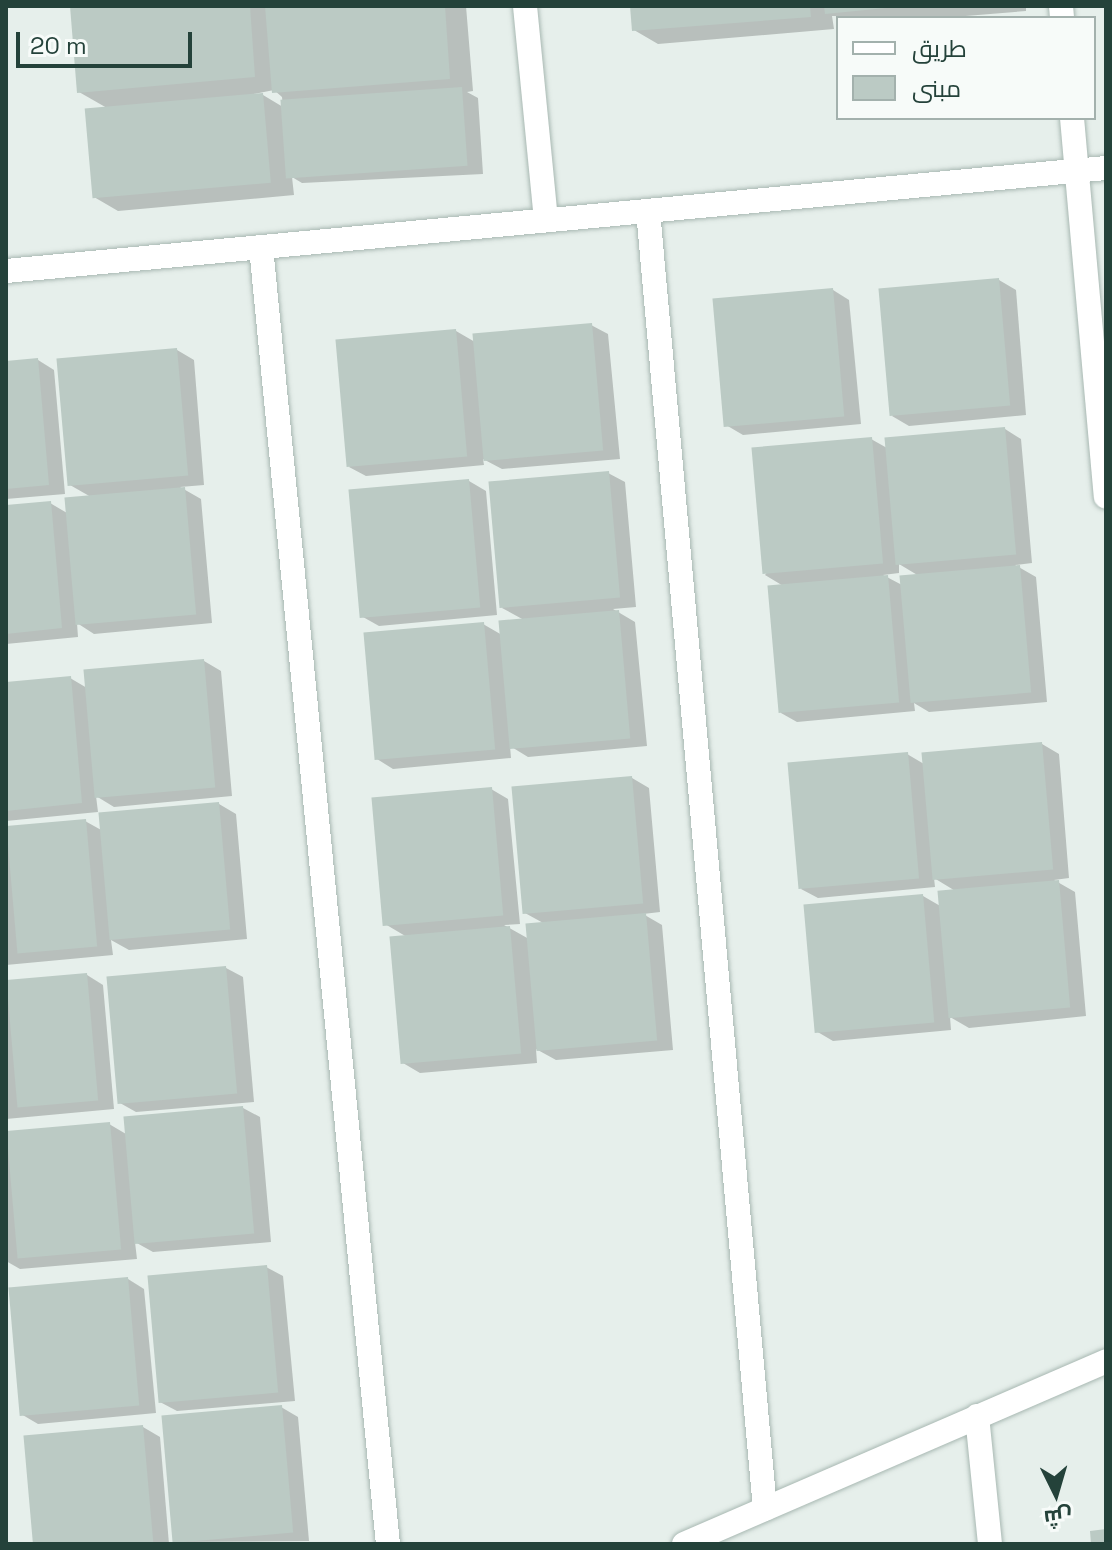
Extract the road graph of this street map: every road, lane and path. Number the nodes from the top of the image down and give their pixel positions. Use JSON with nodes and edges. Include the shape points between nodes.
{"nodes":[{"id":1,"x":525,"y":6,"type":"edge"},
{"id":2,"x":1072,"y":120,"type":"edge"},
{"id":3,"x":1106,"y":168,"type":"edge"},
{"id":4,"x":1077,"y":170,"type":"junction"},
{"id":5,"x":648,"y":211,"type":"junction"},
{"id":6,"x":546,"y":220,"type":"junction"},
{"id":7,"x":261,"y":247,"type":"junction"},
{"id":8,"x":6,"y":271,"type":"edge"},
{"id":9,"x":1106,"y":496,"type":"edge"},
{"id":10,"x":1106,"y":1361,"type":"edge"},
{"id":11,"x":977,"y":1416,"type":"junction"},
{"id":12,"x":765,"y":1509,"type":"junction"},
{"id":13,"x":388,"y":1544,"type":"edge"},
{"id":14,"x":684,"y":1544,"type":"edge"},
{"id":15,"x":990,"y":1544,"type":"edge"}],
"edges":[{"from":1,"to":6,"type":"street"},
{"from":2,"to":4,"type":"street"},
{"from":3,"to":4,"type":"street"},
{"from":4,"to":5,"type":"street"},
{"from":4,"to":9,"type":"street"},
{"from":5,"to":6,"type":"street"},
{"from":5,"to":12,"type":"street"},
{"from":6,"to":7,"type":"street"},
{"from":7,"to":8,"type":"street"},
{"from":7,"to":13,"type":"street"},
{"from":10,"to":11,"type":"street"},
{"from":11,"to":12,"type":"street"},
{"from":11,"to":15,"type":"street"},
{"from":12,"to":14,"type":"street"}]}
